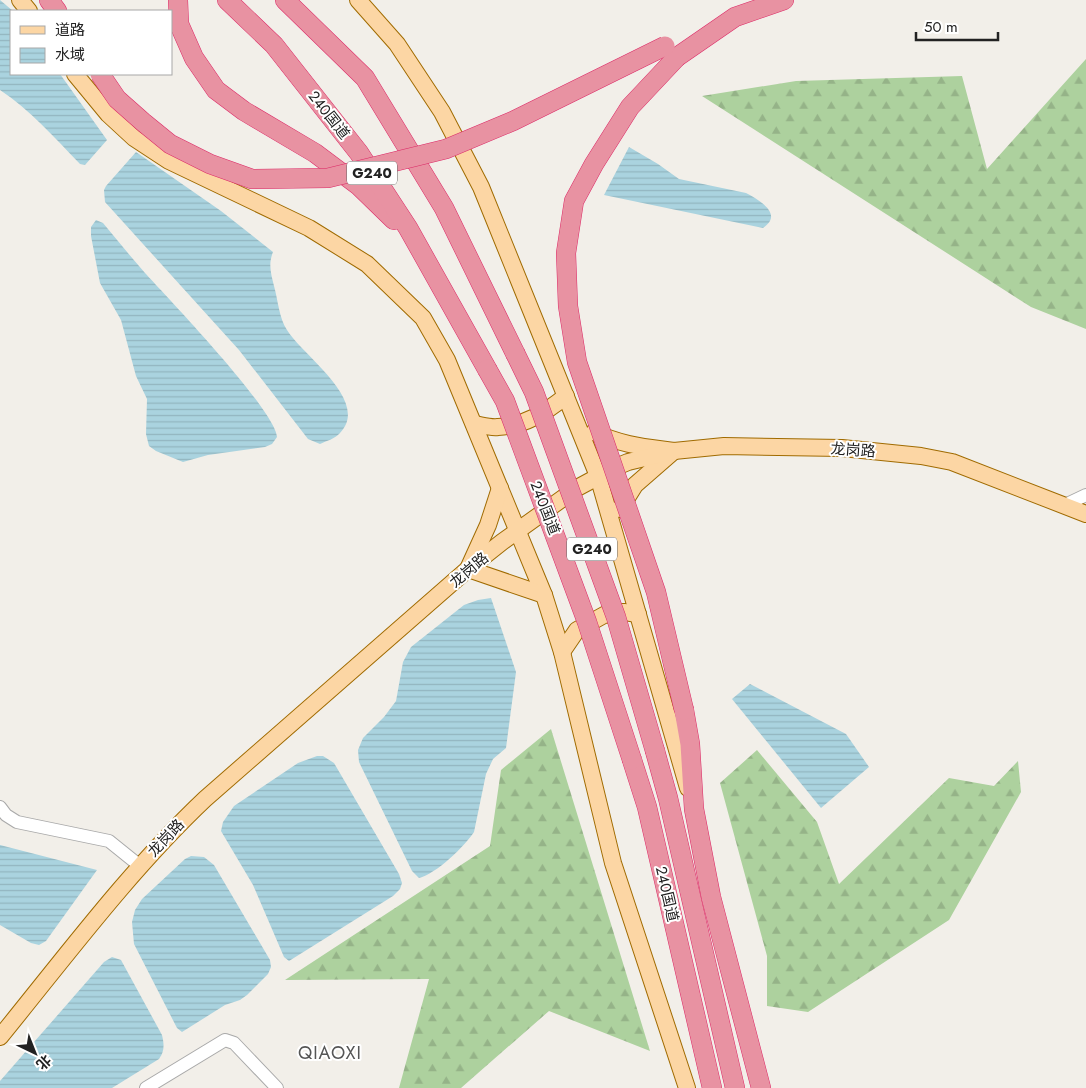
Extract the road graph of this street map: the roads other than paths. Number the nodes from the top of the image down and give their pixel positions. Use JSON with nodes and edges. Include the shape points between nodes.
{"nodes":[{"id":1,"x":178,"y":0,"type":"edge"},
{"id":2,"x":227,"y":0,"type":"edge"},
{"id":3,"x":284,"y":0,"type":"edge"},
{"id":4,"x":358,"y":0,"type":"edge"},
{"id":5,"x":784,"y":0,"type":"edge"},
{"id":6,"x":671,"y":51,"type":"junction"},
{"id":7,"x":76,"y":75,"type":"edge"},
{"id":8,"x":101,"y":75,"type":"edge"},
{"id":9,"x":416,"y":242,"type":"junction"},
{"id":10,"x":566,"y":396,"type":"junction"},
{"id":11,"x":474,"y":424,"type":"junction"},
{"id":12,"x":578,"y":424,"type":"junction"},
{"id":13,"x":674,"y":451,"type":"junction"},
{"id":14,"x":598,"y":476,"type":"junction"},
{"id":15,"x":500,"y":488,"type":"junction"},
{"id":16,"x":1086,"y":495,"type":"edge"},
{"id":17,"x":1065,"y":505,"type":"junction"},
{"id":18,"x":1086,"y":514,"type":"edge"},
{"id":19,"x":613,"y":527,"type":"junction"},
{"id":20,"x":518,"y":530,"type":"junction"},
{"id":21,"x":468,"y":569,"type":"junction"},
{"id":22,"x":544,"y":595,"type":"junction"},
{"id":23,"x":638,"y":614,"type":"junction"},
{"id":24,"x":562,"y":652,"type":"junction"},
{"id":25,"x":0,"y":807,"type":"edge"},
{"id":26,"x":694,"y":809,"type":"junction"},
{"id":27,"x":140,"y":866,"type":"junction"},
{"id":28,"x":0,"y":1036,"type":"edge"},
{"id":29,"x":146,"y":1088,"type":"edge"},
{"id":30,"x":277,"y":1088,"type":"edge"},
{"id":31,"x":687,"y":1088,"type":"edge"},
{"id":32,"x":712,"y":1088,"type":"edge"},
{"id":33,"x":735,"y":1088,"type":"edge"},
{"id":34,"x":761,"y":1088,"type":"edge"}],
"edges":[{"from":1,"to":9,"type":"highway","via":[[179,24],[194,58],[216,90],[359,186]]},
{"from":2,"to":9,"type":"highway","name":"240国道","number":"G240","via":[[274,45],[353,145]]},
{"from":3,"to":33,"type":"highway","name":"240国道","number":"G240","bridge":true,"via":[[365,78],[444,208],[534,392],[616,617],[655,751]]},
{"from":4,"to":10,"type":"main road","via":[[397,44],[442,112],[481,187]]},
{"from":5,"to":6,"type":"highway","via":[[735,17]]},
{"from":6,"to":8,"type":"highway","bridge":true,"via":[[446,149],[328,178],[252,179],[210,164],[170,144],[117,99]]},
{"from":6,"to":26,"type":"highway","bridge":true,"via":[[630,107],[574,201],[566,253],[568,306],[577,362],[656,592],[690,744]]},
{"from":7,"to":11,"type":"main road","via":[[108,114],[134,138],[169,161],[310,228],[367,264],[423,318],[447,360]]},
{"from":9,"to":32,"type":"highway","name":"240国道","number":"G240","bridge":true,"via":[[505,401],[584,612],[647,807]]},
{"from":10,"to":11,"type":"main road","via":[[528,421],[497,428]]},
{"from":10,"to":12,"type":"main road"},
{"from":11,"to":15,"type":"main road"},
{"from":12,"to":13,"type":"main road","via":[[630,446]]},
{"from":12,"to":14,"type":"main road"},
{"from":13,"to":14,"type":"main road","name":"龙岗路","via":[[628,462]]},
{"from":13,"to":17,"type":"main road","name":"龙岗路","via":[[724,446],[788,446],[921,456],[952,462]]},
{"from":13,"to":19,"type":"main road","via":[[635,485],[618,512]]},
{"from":14,"to":19,"type":"main road"},
{"from":14,"to":20,"type":"main road","name":"龙岗路"},
{"from":15,"to":20,"type":"main road"},
{"from":15,"to":21,"type":"main road","via":[[488,526]]},
{"from":16,"to":17,"type":"street"},
{"from":17,"to":18,"type":"main road","name":"龙岗路"},
{"from":19,"to":23,"type":"main road"},
{"from":20,"to":21,"type":"main road","name":"龙岗路"},
{"from":20,"to":22,"type":"main road"},
{"from":21,"to":22,"type":"main road"},
{"from":21,"to":27,"type":"main road","name":"龙岗路","via":[[205,799]]},
{"from":22,"to":24,"type":"main road"},
{"from":23,"to":24,"type":"main road","via":[[604,615],[577,630]]},
{"from":23,"to":26,"type":"main road"},
{"from":24,"to":31,"type":"main road","via":[[613,863]]},
{"from":25,"to":27,"type":"street","via":[[17,822],[109,841]]},
{"from":26,"to":34,"type":"highway","via":[[712,897]]},
{"from":27,"to":28,"type":"main road","name":"龙岗路"},
{"from":29,"to":30,"type":"street","via":[[226,1040],[234,1043]]}]}
